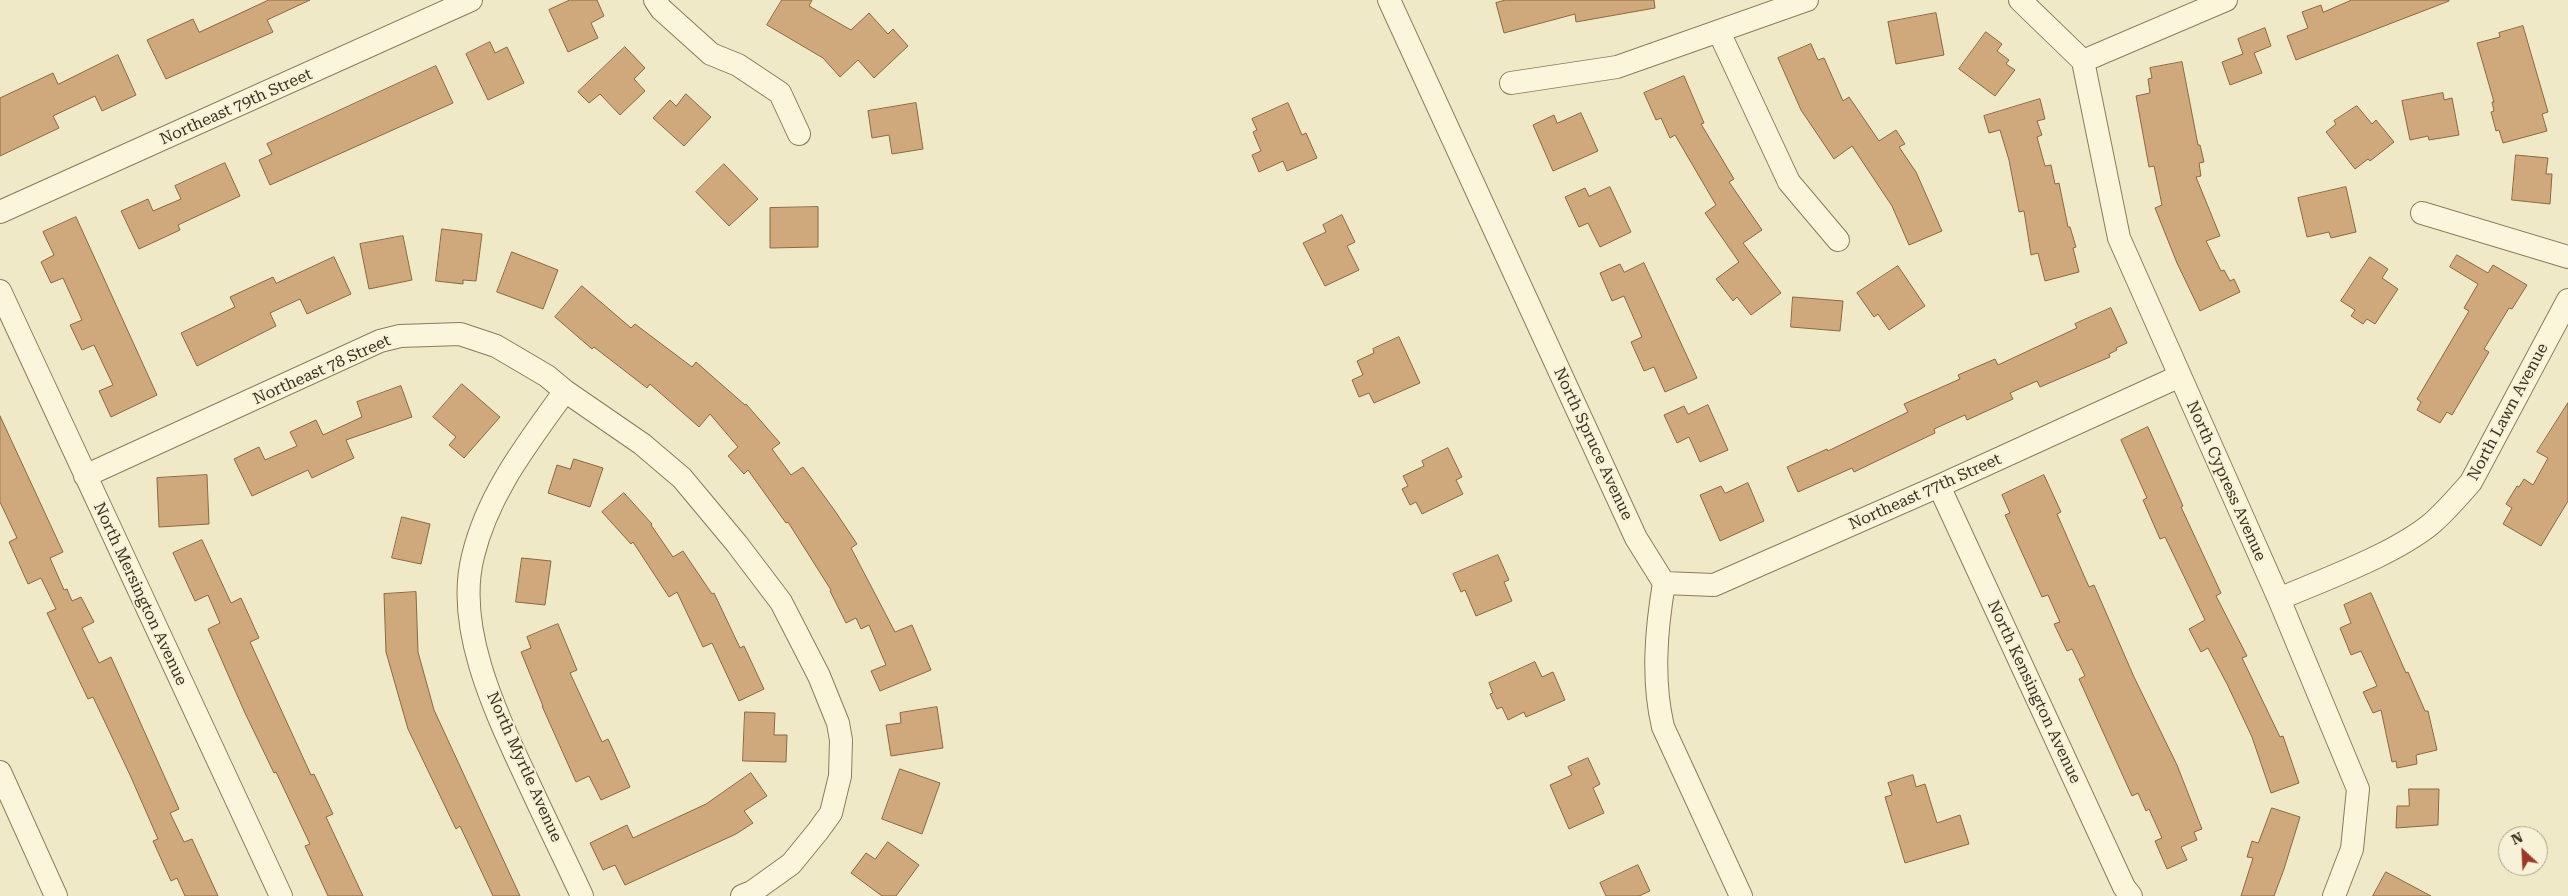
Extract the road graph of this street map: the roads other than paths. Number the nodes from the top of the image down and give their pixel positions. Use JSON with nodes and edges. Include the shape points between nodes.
{"nodes":[{"id":1,"x":471,"y":0,"type":"edge"},
{"id":2,"x":655,"y":0,"type":"edge"},
{"id":3,"x":1389,"y":0,"type":"edge"},
{"id":4,"x":1808,"y":0,"type":"edge"},
{"id":5,"x":2020,"y":0,"type":"edge"},
{"id":6,"x":2226,"y":0,"type":"edge"},
{"id":7,"x":1719,"y":32,"type":"junction"},
{"id":8,"x":2083,"y":61,"type":"junction"},
{"id":9,"x":1511,"y":83,"type":"dead end"},
{"id":10,"x":800,"y":134,"type":"dead end"},
{"id":11,"x":0,"y":212,"type":"edge"},
{"id":12,"x":2422,"y":213,"type":"dead end"},
{"id":13,"x":1838,"y":240,"type":"dead end"},
{"id":14,"x":2568,"y":257,"type":"edge"},
{"id":15,"x":0,"y":291,"type":"edge"},
{"id":16,"x":2568,"y":300,"type":"edge"},
{"id":17,"x":2180,"y":376,"type":"junction"},
{"id":18,"x":564,"y":392,"type":"junction"},
{"id":19,"x":85,"y":476,"type":"junction"},
{"id":20,"x":1939,"y":486,"type":"junction"},
{"id":21,"x":1664,"y":583,"type":"junction"},
{"id":22,"x":2279,"y":599,"type":"junction"},
{"id":23,"x":0,"y":772,"type":"edge"},
{"id":24,"x":55,"y":896,"type":"edge"},
{"id":25,"x":281,"y":896,"type":"edge"},
{"id":26,"x":582,"y":896,"type":"edge"},
{"id":27,"x":742,"y":896,"type":"edge"},
{"id":28,"x":1741,"y":896,"type":"edge"},
{"id":29,"x":2132,"y":896,"type":"edge"},
{"id":30,"x":2334,"y":896,"type":"edge"}],
"edges":[{"from":1,"to":11,"type":"street","name":"Northeast 79th Street"},
{"from":2,"to":10,"type":"street","via":[[711,54],[738,65],[780,93]]},
{"from":3,"to":21,"type":"street","name":"North Spruce Avenue","via":[[1636,538]]},
{"from":4,"to":7,"type":"street"},
{"from":5,"to":8,"type":"street"},
{"from":6,"to":8,"type":"street"},
{"from":7,"to":9,"type":"street","via":[[1618,67]]},
{"from":7,"to":13,"type":"street","via":[[1789,182]]},
{"from":8,"to":17,"type":"street","name":"North Cypress Avenue","via":[[2119,238]]},
{"from":12,"to":14,"type":"street"},
{"from":15,"to":19,"type":"street","name":"North Mersington Avenue"},
{"from":16,"to":22,"type":"street","name":"North Lawn Avenue","via":[[2471,482],[2451,506],[2430,525],[2396,546]]},
{"from":17,"to":20,"type":"street","name":"Northeast 77th Street"},
{"from":17,"to":22,"type":"street","name":"North Cypress Avenue"},
{"from":18,"to":19,"type":"street","name":"Northeast 78 Street","via":[[547,376],[496,346],[460,334],[400,336],[380,341]]},
{"from":18,"to":26,"type":"street","name":"North Myrtle Avenue","via":[[512,465],[485,518],[473,556],[468,589],[472,630],[494,708]]},
{"from":18,"to":27,"type":"street","name":"Northeast 78 Street","via":[[642,444],[682,478],[737,544],[781,602],[819,676],[838,723],[840,776],[831,813],[791,864]]},
{"from":19,"to":25,"type":"street","name":"North Mersington Avenue"},
{"from":20,"to":21,"type":"street","name":"Northeast 77th Street","via":[[1714,585]]},
{"from":20,"to":29,"type":"street","name":"North Kensington Avenue","via":[[2120,878]]},
{"from":21,"to":28,"type":"street","via":[[1656,628],[1658,704],[1663,727]]},
{"from":22,"to":30,"type":"street","name":"North Cypress Avenue","via":[[2358,789],[2352,849]]},
{"from":23,"to":24,"type":"street"}]}
